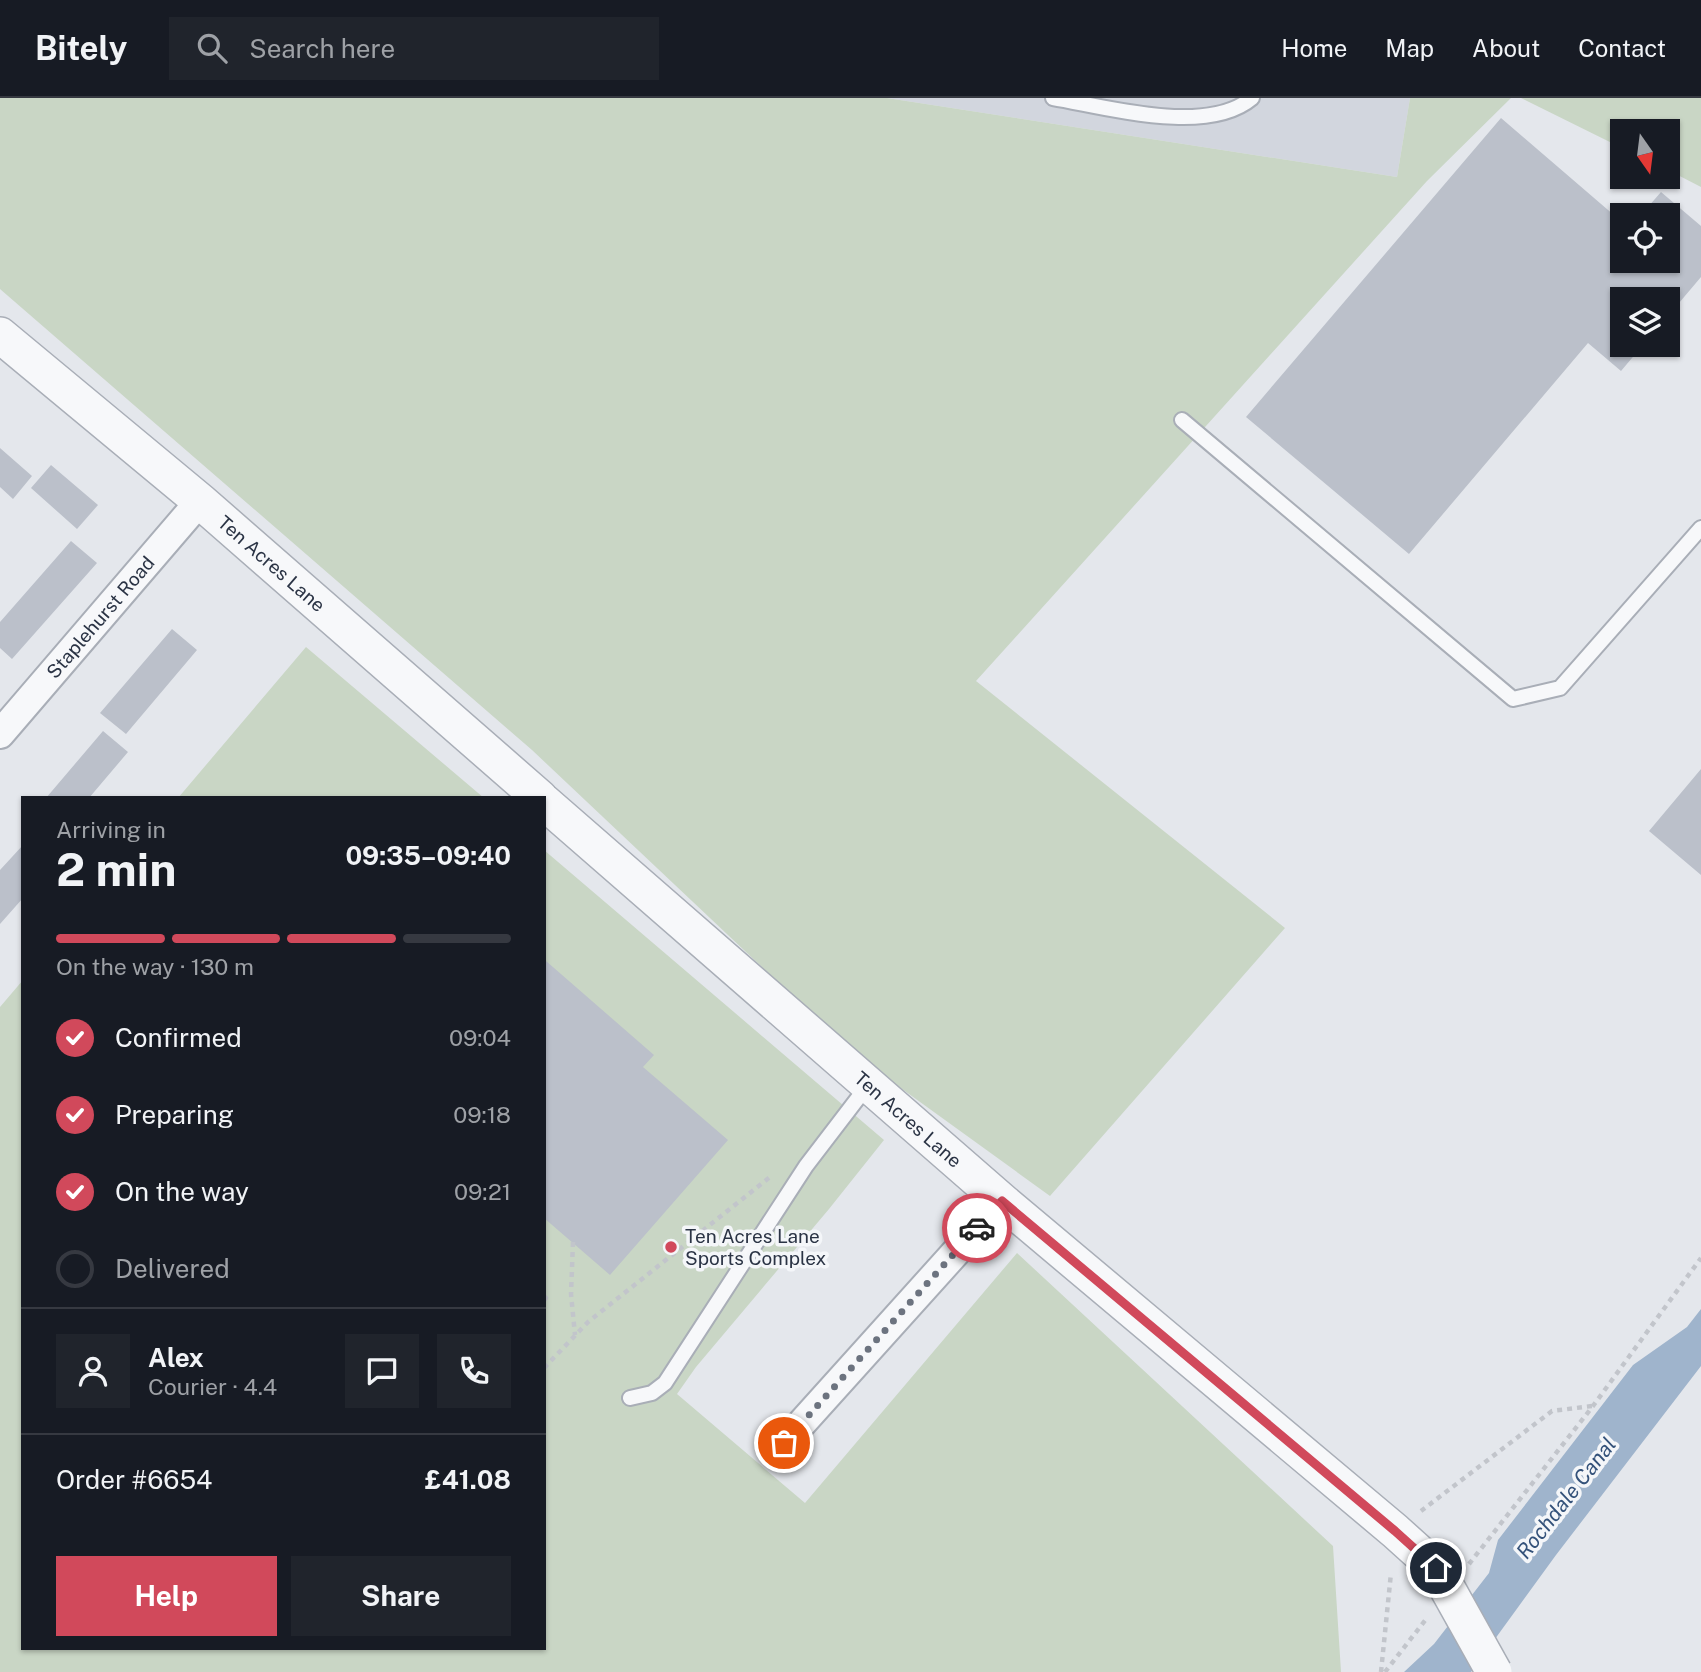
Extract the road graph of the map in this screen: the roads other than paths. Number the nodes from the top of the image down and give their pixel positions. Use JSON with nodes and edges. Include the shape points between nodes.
{"nodes":[{"id":1,"x":1053,"y":98,"type":"edge"},
{"id":2,"x":1252,"y":98,"type":"edge"},
{"id":3,"x":0,"y":335,"type":"edge"},
{"id":4,"x":1182,"y":420,"type":"dead end"},
{"id":5,"x":200,"y":501,"type":"junction"},
{"id":6,"x":1701,"y":527,"type":"edge"},
{"id":7,"x":0,"y":734,"type":"edge"},
{"id":8,"x":538,"y":796,"type":"edge"},
{"id":9,"x":546,"y":804,"type":"edge"},
{"id":10,"x":868,"y":1086,"type":"junction"},
{"id":11,"x":1002,"y":1201,"type":"junction"},
{"id":12,"x":630,"y":1398,"type":"dead end"},
{"id":13,"x":784,"y":1443,"type":"dead end"},
{"id":14,"x":1494,"y":1672,"type":"edge"}],
"edges":[{"from":1,"to":2,"type":"lane","via":[[1178,118],[1219,115]]},
{"from":3,"to":5,"type":"street","name":"Ten Acres Lane"},
{"from":4,"to":6,"type":"lane","via":[[1513,698],[1560,688]]},
{"from":5,"to":7,"type":"street","name":"Staplehurst Road"},
{"from":5,"to":8,"type":"street","name":"Ten Acres Lane"},
{"from":9,"to":10,"type":"street","name":"Ten Acres Lane"},
{"from":10,"to":11,"type":"street","name":"Ten Acres Lane"},
{"from":10,"to":12,"type":"lane","via":[[798,1178],[665,1383],[652,1393]]},
{"from":11,"to":13,"type":"street"},
{"from":11,"to":14,"type":"street","name":"Ten Acres Lane","bridge":true,"via":[[1395,1531],[1452,1567]]}]}
